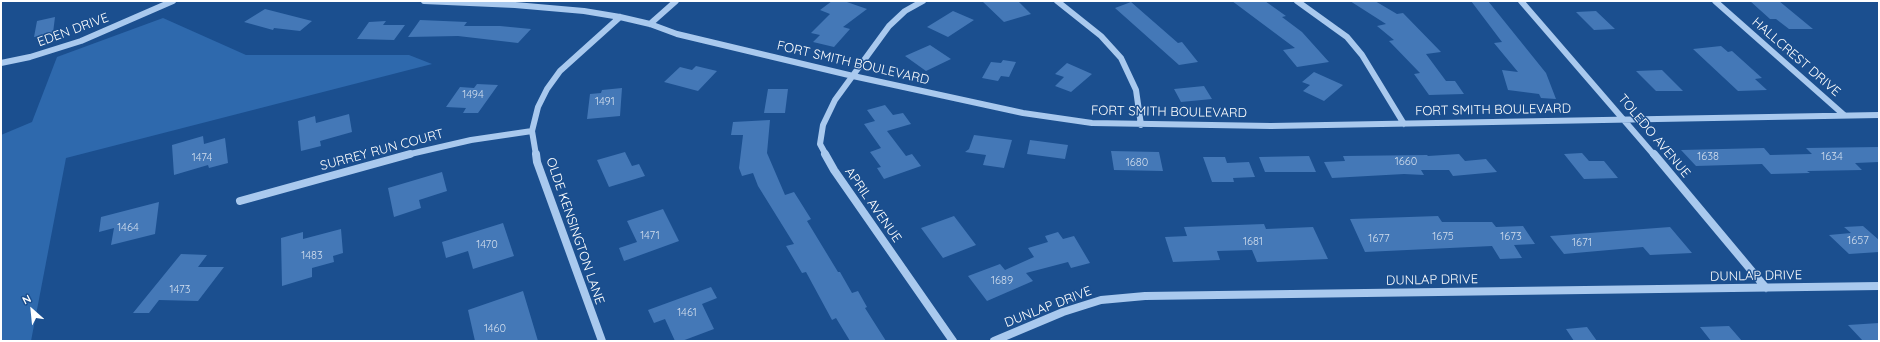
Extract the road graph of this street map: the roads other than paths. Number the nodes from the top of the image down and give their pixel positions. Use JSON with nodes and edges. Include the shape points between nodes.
{"nodes":[{"id":1,"x":173,"y":1,"type":"edge"},
{"id":2,"x":424,"y":1,"type":"edge"},
{"id":3,"x":676,"y":1,"type":"edge"},
{"id":4,"x":924,"y":1,"type":"edge"},
{"id":5,"x":1057,"y":1,"type":"edge"},
{"id":6,"x":1297,"y":1,"type":"edge"},
{"id":7,"x":1522,"y":1,"type":"edge"},
{"id":8,"x":1715,"y":1,"type":"edge"},
{"id":9,"x":620,"y":17,"type":"junction"},
{"id":10,"x":650,"y":24,"type":"junction"},
{"id":11,"x":1,"y":63,"type":"edge"},
{"id":12,"x":854,"y":76,"type":"junction"},
{"id":13,"x":1844,"y":115,"type":"junction"},
{"id":14,"x":1879,"y":115,"type":"edge"},
{"id":15,"x":1625,"y":120,"type":"junction"},
{"id":16,"x":1404,"y":124,"type":"junction"},
{"id":17,"x":1141,"y":125,"type":"junction"},
{"id":18,"x":532,"y":131,"type":"junction"},
{"id":19,"x":240,"y":201,"type":"dead end"},
{"id":20,"x":1879,"y":286,"type":"edge"},
{"id":21,"x":1766,"y":288,"type":"junction"},
{"id":22,"x":602,"y":341,"type":"edge"},
{"id":23,"x":953,"y":341,"type":"edge"},
{"id":24,"x":994,"y":341,"type":"edge"}],
"edges":[{"from":1,"to":11,"type":"street","name":"EDEN DRIVE","via":[[81,41]]},
{"from":2,"to":9,"type":"street","name":"FORT SMITH BOULEVARD","via":[[515,5]]},
{"from":3,"to":10,"type":"street"},
{"from":4,"to":12,"type":"street","name":"APRIL AVENUE","via":[[905,11],[889,26]]},
{"from":5,"to":17,"type":"street","via":[[1101,36],[1121,58],[1136,90]]},
{"from":6,"to":16,"type":"street","via":[[1347,37],[1362,55]]},
{"from":7,"to":15,"type":"street","name":"TOLEDO AVENUE"},
{"from":8,"to":13,"type":"street","name":"HALLCREST DRIVE"},
{"from":9,"to":10,"type":"street","name":"FORT SMITH BOULEVARD"},
{"from":9,"to":18,"type":"street","name":"OLDE KENSINGTON LANE","via":[[551,83],[538,107]]},
{"from":10,"to":12,"type":"street","name":"FORT SMITH BOULEVARD","via":[[677,34]]},
{"from":12,"to":17,"type":"street","name":"FORT SMITH BOULEVARD","via":[[1024,113],[1092,123]]},
{"from":12,"to":23,"type":"street","name":"APRIL AVENUE","via":[[835,100],[823,125],[820,144],[834,170]]},
{"from":13,"to":14,"type":"street","name":"FORT SMITH BOULEVARD"},
{"from":13,"to":15,"type":"street","name":"FORT SMITH BOULEVARD"},
{"from":15,"to":16,"type":"street","name":"FORT SMITH BOULEVARD"},
{"from":15,"to":21,"type":"street","name":"TOLEDO AVENUE"},
{"from":16,"to":17,"type":"street","name":"FORT SMITH BOULEVARD"},
{"from":18,"to":19,"type":"street","name":"SURREY RUN COURT","via":[[421,151]]},
{"from":18,"to":22,"type":"street","name":"OLDE KENSINGTON LANE","via":[[537,162]]},
{"from":20,"to":21,"type":"street","name":"DUNLAP DRIVE"},
{"from":21,"to":24,"type":"street","name":"DUNLAP DRIVE","via":[[1145,296],[1101,300],[1063,312]]}]}
